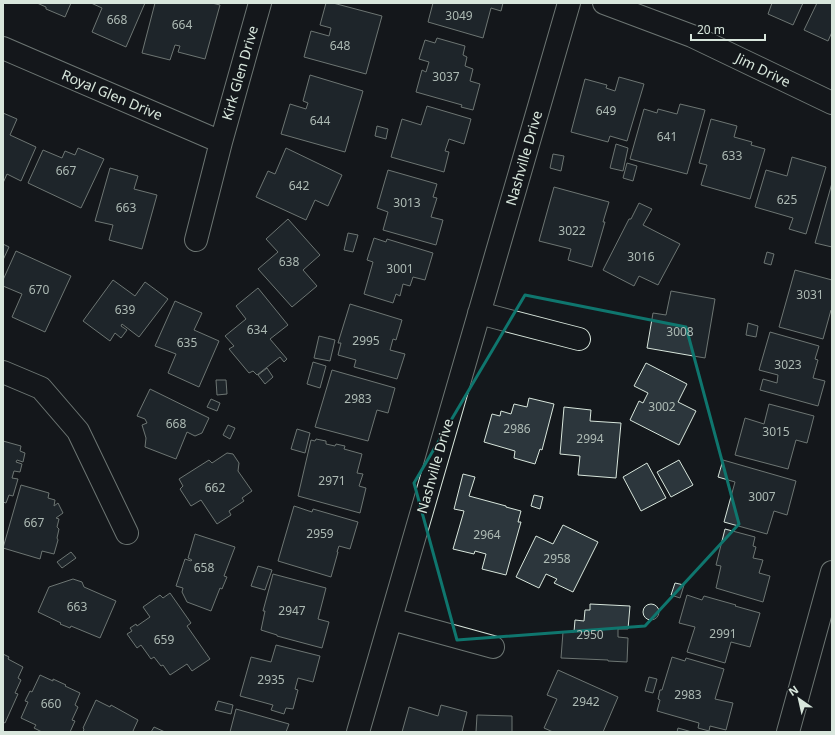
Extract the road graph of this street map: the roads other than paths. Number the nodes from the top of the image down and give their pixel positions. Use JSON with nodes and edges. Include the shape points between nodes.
{"nodes":[{"id":1,"x":260,"y":3,"type":"edge"},
{"id":2,"x":569,"y":3,"type":"edge"},
{"id":3,"x":604,"y":3,"type":"edge"},
{"id":4,"x":3,"y":48,"type":"edge"},
{"id":5,"x":832,"y":103,"type":"edge"},
{"id":6,"x":221,"y":142,"type":"junction"},
{"id":7,"x":196,"y":240,"type":"dead end"},
{"id":8,"x":479,"y":313,"type":"junction"},
{"id":9,"x":579,"y":339,"type":"dead end"},
{"id":10,"x":3,"y":372,"type":"edge"},
{"id":11,"x":127,"y":533,"type":"dead end"},
{"id":12,"x":832,"y":572,"type":"edge"},
{"id":13,"x":391,"y":619,"type":"junction"},
{"id":14,"x":493,"y":647,"type":"dead end"},
{"id":15,"x":358,"y":732,"type":"edge"},
{"id":16,"x":788,"y":732,"type":"edge"}],
"edges":[{"from":1,"to":6,"type":"street","name":"Kirk Glen Drive"},
{"from":2,"to":8,"type":"street","name":"Nashville Drive"},
{"from":3,"to":5,"type":"street","name":"Jim Drive","via":[[692,36]]},
{"from":4,"to":6,"type":"street","name":"Royal Glen Drive"},
{"from":6,"to":7,"type":"street","name":"Kirk Glen Drive"},
{"from":8,"to":9,"type":"street"},
{"from":8,"to":13,"type":"street","name":"Nashville Drive"},
{"from":10,"to":11,"type":"street","via":[[41,388],[78,431]]},
{"from":12,"to":16,"type":"street"},
{"from":13,"to":14,"type":"street"},
{"from":13,"to":15,"type":"street","name":"Nashville Drive"}]}
